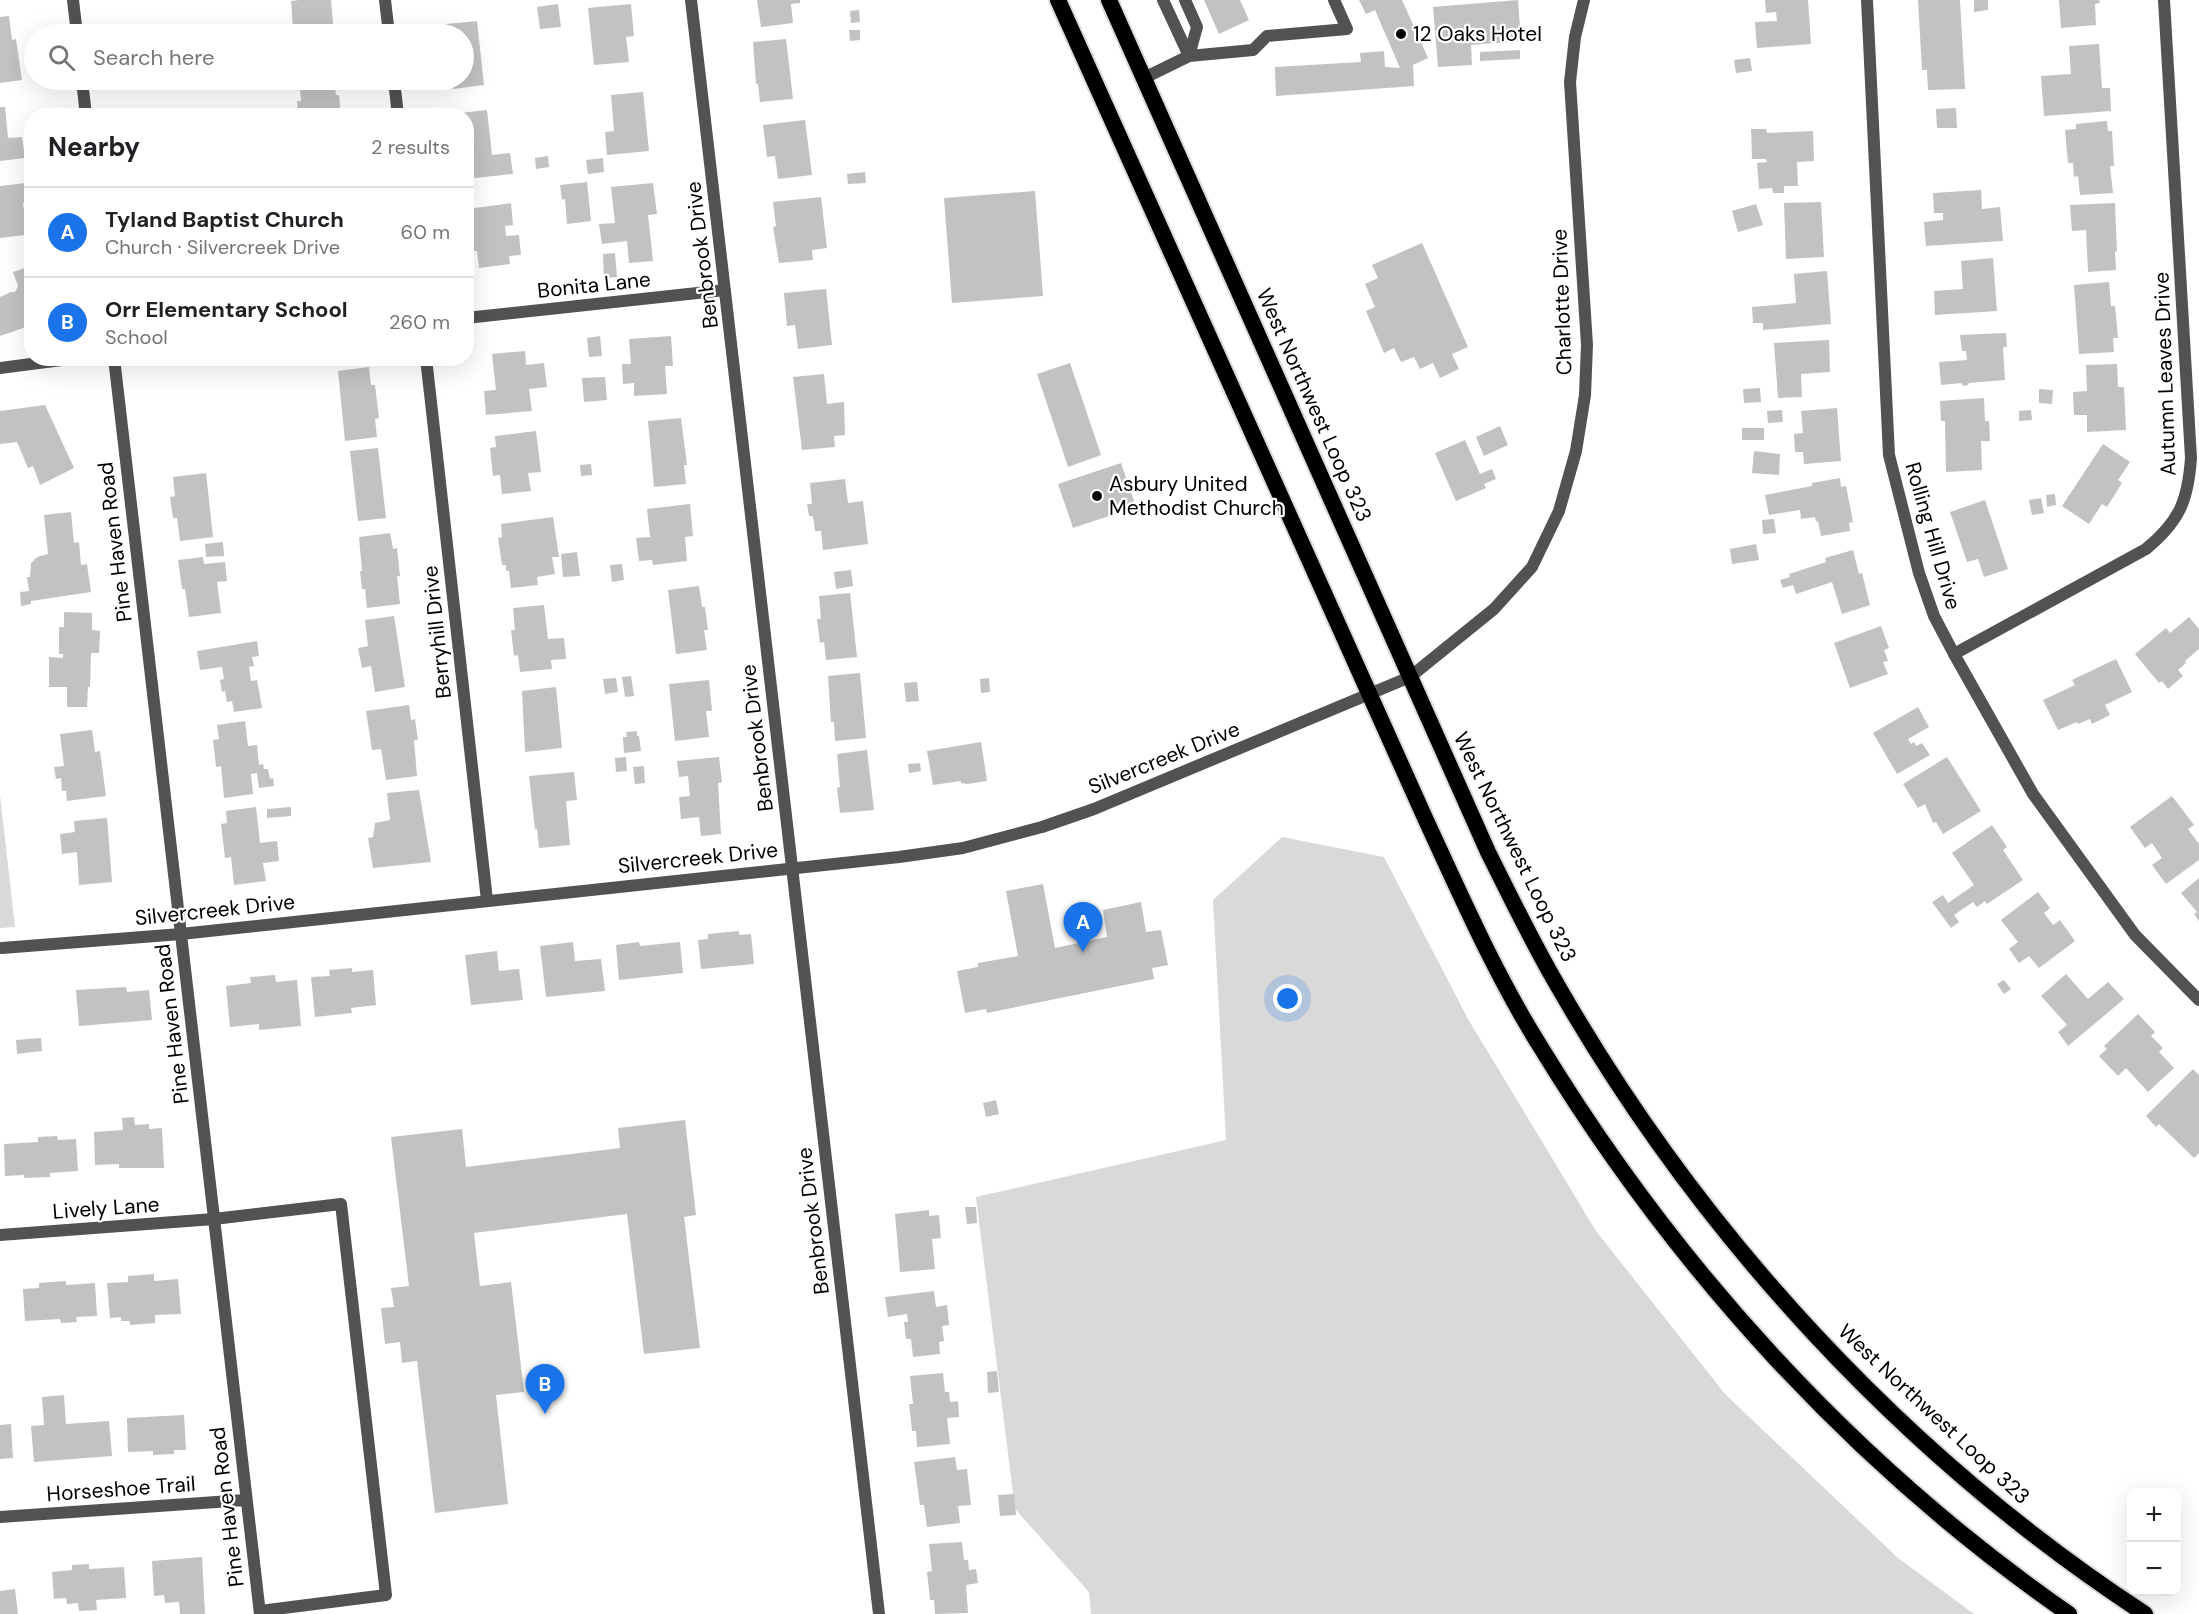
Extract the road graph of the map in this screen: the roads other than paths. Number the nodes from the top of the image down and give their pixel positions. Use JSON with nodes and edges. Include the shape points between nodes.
{"nodes":[{"id":1,"x":73,"y":0,"type":"edge"},
{"id":2,"x":385,"y":0,"type":"edge"},
{"id":3,"x":691,"y":0,"type":"edge"},
{"id":4,"x":1058,"y":0,"type":"edge"},
{"id":5,"x":1109,"y":0,"type":"edge"},
{"id":6,"x":1163,"y":0,"type":"edge"},
{"id":7,"x":1185,"y":0,"type":"edge"},
{"id":8,"x":1334,"y":0,"type":"edge"},
{"id":9,"x":1584,"y":0,"type":"edge"},
{"id":10,"x":1867,"y":0,"type":"edge"},
{"id":11,"x":2164,"y":0,"type":"edge"},
{"id":12,"x":76,"y":24,"type":"edge"},
{"id":13,"x":388,"y":24,"type":"edge"},
{"id":14,"x":1189,"y":56,"type":"junction"},
{"id":15,"x":1144,"y":78,"type":"junction"},
{"id":16,"x":83,"y":90,"type":"edge"},
{"id":17,"x":395,"y":90,"type":"edge"},
{"id":18,"x":85,"y":108,"type":"edge"},
{"id":19,"x":397,"y":108,"type":"edge"},
{"id":20,"x":725,"y":290,"type":"junction"},
{"id":21,"x":474,"y":317,"type":"edge"},
{"id":22,"x":24,"y":365,"type":"edge"},
{"id":23,"x":115,"y":366,"type":"edge"},
{"id":24,"x":427,"y":366,"type":"edge"},
{"id":25,"x":0,"y":368,"type":"edge"},
{"id":26,"x":1954,"y":654,"type":"junction"},
{"id":27,"x":1410,"y":677,"type":"junction"},
{"id":28,"x":1371,"y":694,"type":"junction"},
{"id":29,"x":792,"y":867,"type":"junction"},
{"id":30,"x":487,"y":900,"type":"junction"},
{"id":31,"x":181,"y":934,"type":"junction"},
{"id":32,"x":2,"y":948,"type":"dead end"},
{"id":33,"x":2199,"y":1000,"type":"edge"},
{"id":34,"x":214,"y":1219,"type":"junction"},
{"id":35,"x":0,"y":1235,"type":"edge"},
{"id":36,"x":245,"y":1500,"type":"junction"},
{"id":37,"x":0,"y":1517,"type":"edge"},
{"id":38,"x":260,"y":1612,"type":"edge"},
{"id":39,"x":879,"y":1614,"type":"edge"},
{"id":40,"x":2069,"y":1614,"type":"edge"},
{"id":41,"x":2145,"y":1614,"type":"edge"}],
"edges":[{"from":1,"to":12,"type":"street"},
{"from":2,"to":13,"type":"street"},
{"from":3,"to":20,"type":"street","name":"Benbrook Drive"},
{"from":4,"to":28,"type":"highway"},
{"from":5,"to":15,"type":"highway","name":"West Northwest Loop 323"},
{"from":6,"to":14,"type":"street"},
{"from":7,"to":14,"type":"street","via":[[1197,27]]},
{"from":8,"to":14,"type":"street","via":[[1347,29],[1267,36],[1253,50]]},
{"from":9,"to":27,"type":"street","name":"Charlotte Drive","via":[[1570,82],[1587,345],[1585,395],[1576,452],[1559,511],[1533,567],[1494,609]]},
{"from":10,"to":26,"type":"street","name":"Rolling Hill Drive","via":[[1889,456],[1920,573]]},
{"from":11,"to":26,"type":"street","name":"Autumn Leaves Drive","via":[[2191,458],[2189,486],[2179,513],[2162,536],[2146,549]]},
{"from":14,"to":15,"type":"street"},
{"from":15,"to":27,"type":"highway","name":"West Northwest Loop 323"},
{"from":16,"to":18,"type":"street"},
{"from":17,"to":19,"type":"street"},
{"from":20,"to":21,"type":"street","name":"Bonita Lane"},
{"from":20,"to":29,"type":"street","name":"Benbrook Drive"},
{"from":22,"to":25,"type":"street"},
{"from":23,"to":31,"type":"street","name":"Pine Haven Road"},
{"from":24,"to":30,"type":"street","name":"Berryhill Drive"},
{"from":26,"to":33,"type":"street","name":"Rolling Hill Drive","via":[[2033,794],[2076,855],[2135,935]]},
{"from":27,"to":28,"type":"street","name":"Charlotte Drive"},
{"from":27,"to":41,"type":"highway","name":"West Northwest Loop 323","via":[[1488,852],[1555,981],[1634,1107],[1694,1191],[1764,1277],[1872,1394],[1997,1505],[2088,1576]]},
{"from":28,"to":29,"type":"street","name":"Silvercreek Drive","via":[[1094,808],[1014,836],[956,849]]},
{"from":28,"to":40,"type":"highway","via":[[1480,939],[1539,1045],[1605,1147],[1677,1245],[1755,1338],[1840,1426],[1929,1508]]},
{"from":29,"to":30,"type":"street","name":"Silvercreek Drive"},
{"from":29,"to":39,"type":"street","name":"Benbrook Drive"},
{"from":30,"to":31,"type":"street","name":"Silvercreek Drive"},
{"from":31,"to":32,"type":"street","name":"Silvercreek Drive"},
{"from":31,"to":34,"type":"street","name":"Pine Haven Road"},
{"from":34,"to":35,"type":"street","name":"Lively Lane"},
{"from":34,"to":36,"type":"street","name":"Pine Haven Road"},
{"from":34,"to":38,"type":"street","name":"Lively Lane","via":[[341,1204],[386,1595]]},
{"from":36,"to":37,"type":"street","name":"Horseshoe Trail"},
{"from":36,"to":38,"type":"street","name":"Pine Haven Road"}]}
